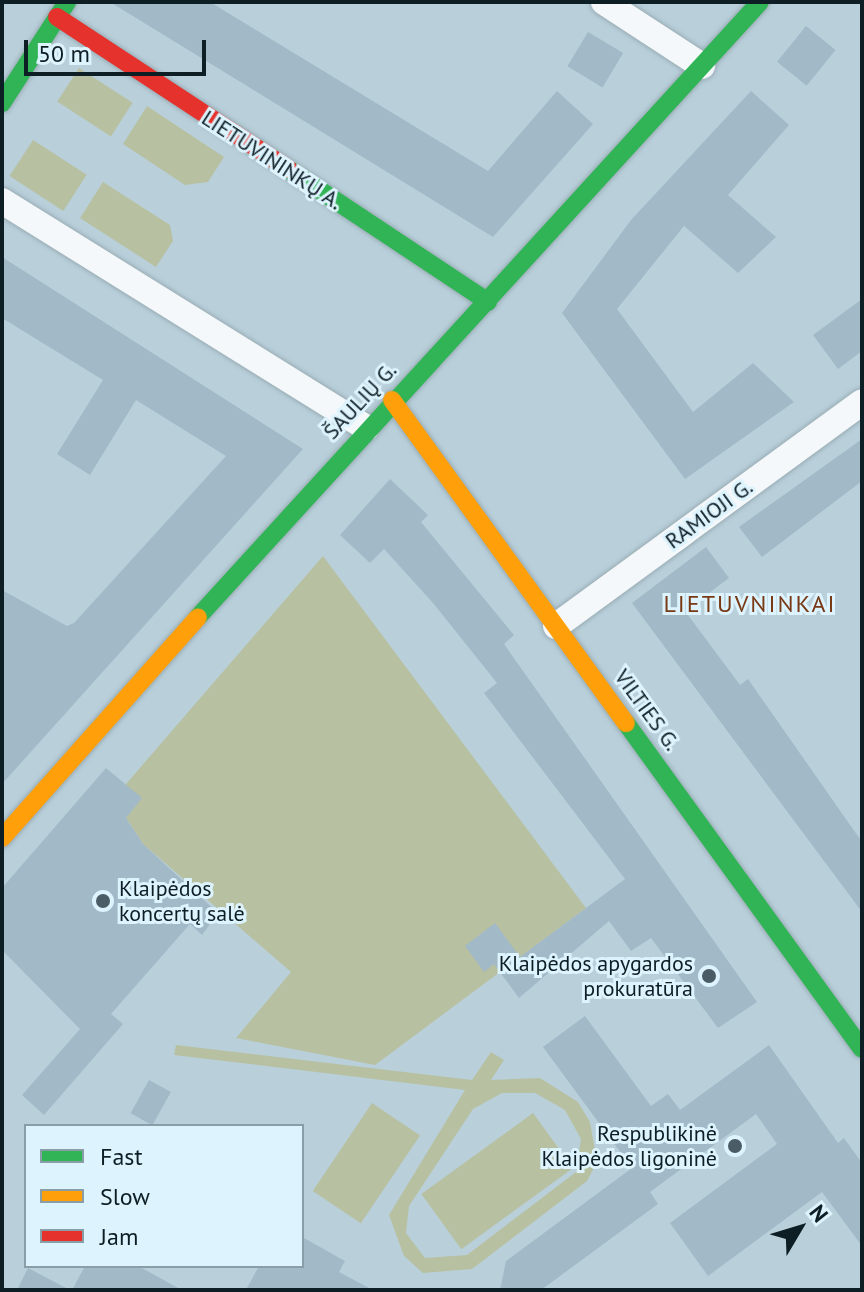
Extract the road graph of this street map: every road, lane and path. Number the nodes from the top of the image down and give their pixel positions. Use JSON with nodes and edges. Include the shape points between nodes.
{"nodes":[{"id":1,"x":604,"y":2,"type":"edge"},
{"id":2,"x":760,"y":2,"type":"edge"},
{"id":3,"x":62,"y":10,"type":"edge"},
{"id":4,"x":702,"y":66,"type":"junction"},
{"id":5,"x":2,"y":103,"type":"edge"},
{"id":6,"x":2,"y":201,"type":"edge"},
{"id":7,"x":488,"y":302,"type":"junction"},
{"id":8,"x":392,"y":400,"type":"junction"},
{"id":9,"x":862,"y":402,"type":"edge"},
{"id":10,"x":366,"y":428,"type":"junction"},
{"id":11,"x":556,"y":626,"type":"junction"},
{"id":12,"x":2,"y":838,"type":"edge"},
{"id":13,"x":862,"y":1049,"type":"edge"}],
"edges":[{"from":1,"to":4,"type":"street"},
{"from":2,"to":4,"type":"street","name":"ŠAULIŲ G."},
{"from":3,"to":5,"type":"street"},
{"from":3,"to":7,"type":"street","name":"LIETUVININKŲ A."},
{"from":4,"to":7,"type":"street","name":"ŠAULIŲ G."},
{"from":6,"to":10,"type":"street"},
{"from":7,"to":8,"type":"street","name":"ŠAULIŲ G."},
{"from":8,"to":10,"type":"street","name":"ŠAULIŲ G."},
{"from":8,"to":11,"type":"street","name":"VILTIES G."},
{"from":9,"to":11,"type":"street","name":"RAMIOJI G."},
{"from":10,"to":12,"type":"street","name":"ŠAULIŲ G."},
{"from":11,"to":13,"type":"street","name":"VILTIES G."}]}
